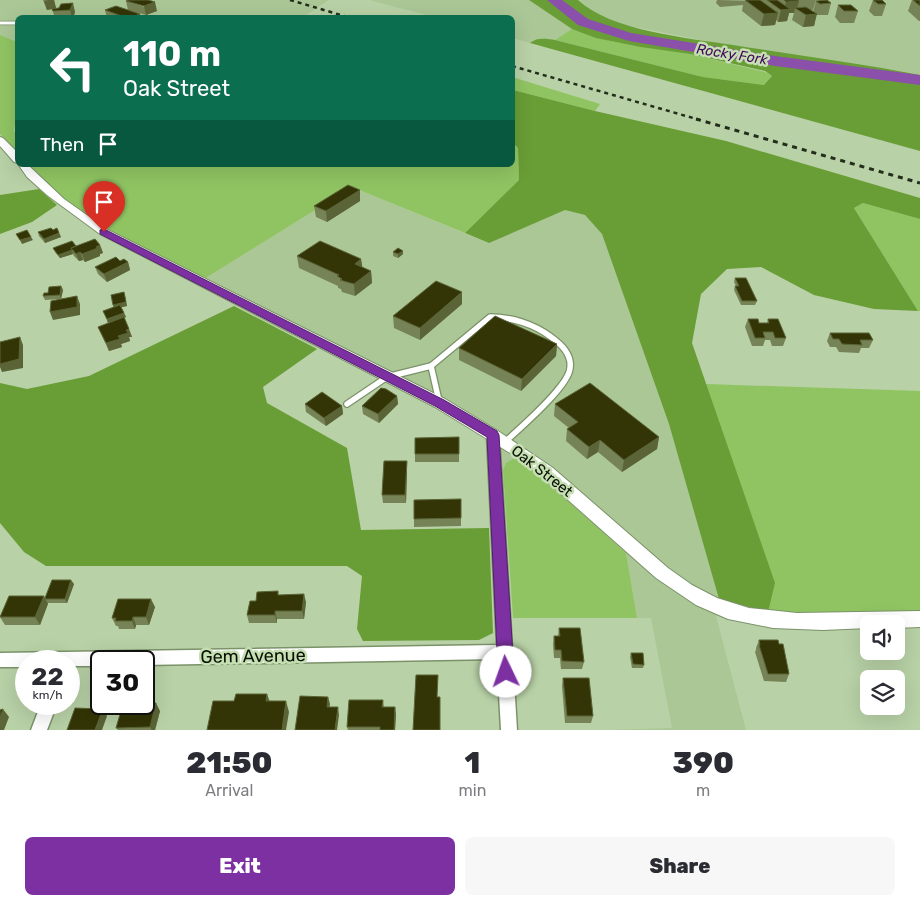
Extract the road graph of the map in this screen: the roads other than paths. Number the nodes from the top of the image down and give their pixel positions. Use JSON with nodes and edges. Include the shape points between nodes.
{"nodes":[{"id":1,"x":0,"y":23,"type":"edge"},
{"id":2,"x":15,"y":23,"type":"edge"},
{"id":3,"x":0,"y":140,"type":"edge"},
{"id":4,"x":15,"y":157,"type":"edge"},
{"id":5,"x":24,"y":167,"type":"edge"},
{"id":6,"x":431,"y":366,"type":"junction"},
{"id":7,"x":386,"y":377,"type":"junction"},
{"id":8,"x":440,"y":403,"type":"junction"},
{"id":9,"x":347,"y":404,"type":"dead end"},
{"id":10,"x":499,"y":438,"type":"junction"},
{"id":11,"x":920,"y":618,"type":"edge"},
{"id":12,"x":505,"y":652,"type":"junction"},
{"id":13,"x":0,"y":660,"type":"edge"},
{"id":14,"x":15,"y":660,"type":"edge"},
{"id":15,"x":80,"y":660,"type":"edge"},
{"id":16,"x":45,"y":715,"type":"edge"},
{"id":17,"x":39,"y":730,"type":"edge"},
{"id":18,"x":509,"y":730,"type":"edge"}],
"edges":[{"from":1,"to":2,"type":"lane"},
{"from":3,"to":4,"type":"street"},
{"from":5,"to":7,"type":"street","name":"Oak Street","via":[[75,214],[104,232]]},
{"from":6,"to":7,"type":"lane"},
{"from":6,"to":8,"type":"lane"},
{"from":6,"to":10,"type":"lane","via":[[490,317],[496,316],[535,327],[565,351],[571,362],[565,383]]},
{"from":7,"to":8,"type":"street","name":"Oak Street"},
{"from":7,"to":9,"type":"lane"},
{"from":8,"to":10,"type":"street","name":"Oak Street"},
{"from":10,"to":11,"type":"street","name":"Oak Street","via":[[547,472],[676,584],[719,608],[766,619]]},
{"from":10,"to":12,"type":"street"},
{"from":12,"to":15,"type":"street","name":"Gem Avenue"},
{"from":12,"to":18,"type":"street"},
{"from":13,"to":14,"type":"street","name":"Gem Avenue"},
{"from":16,"to":17,"type":"street"}]}
